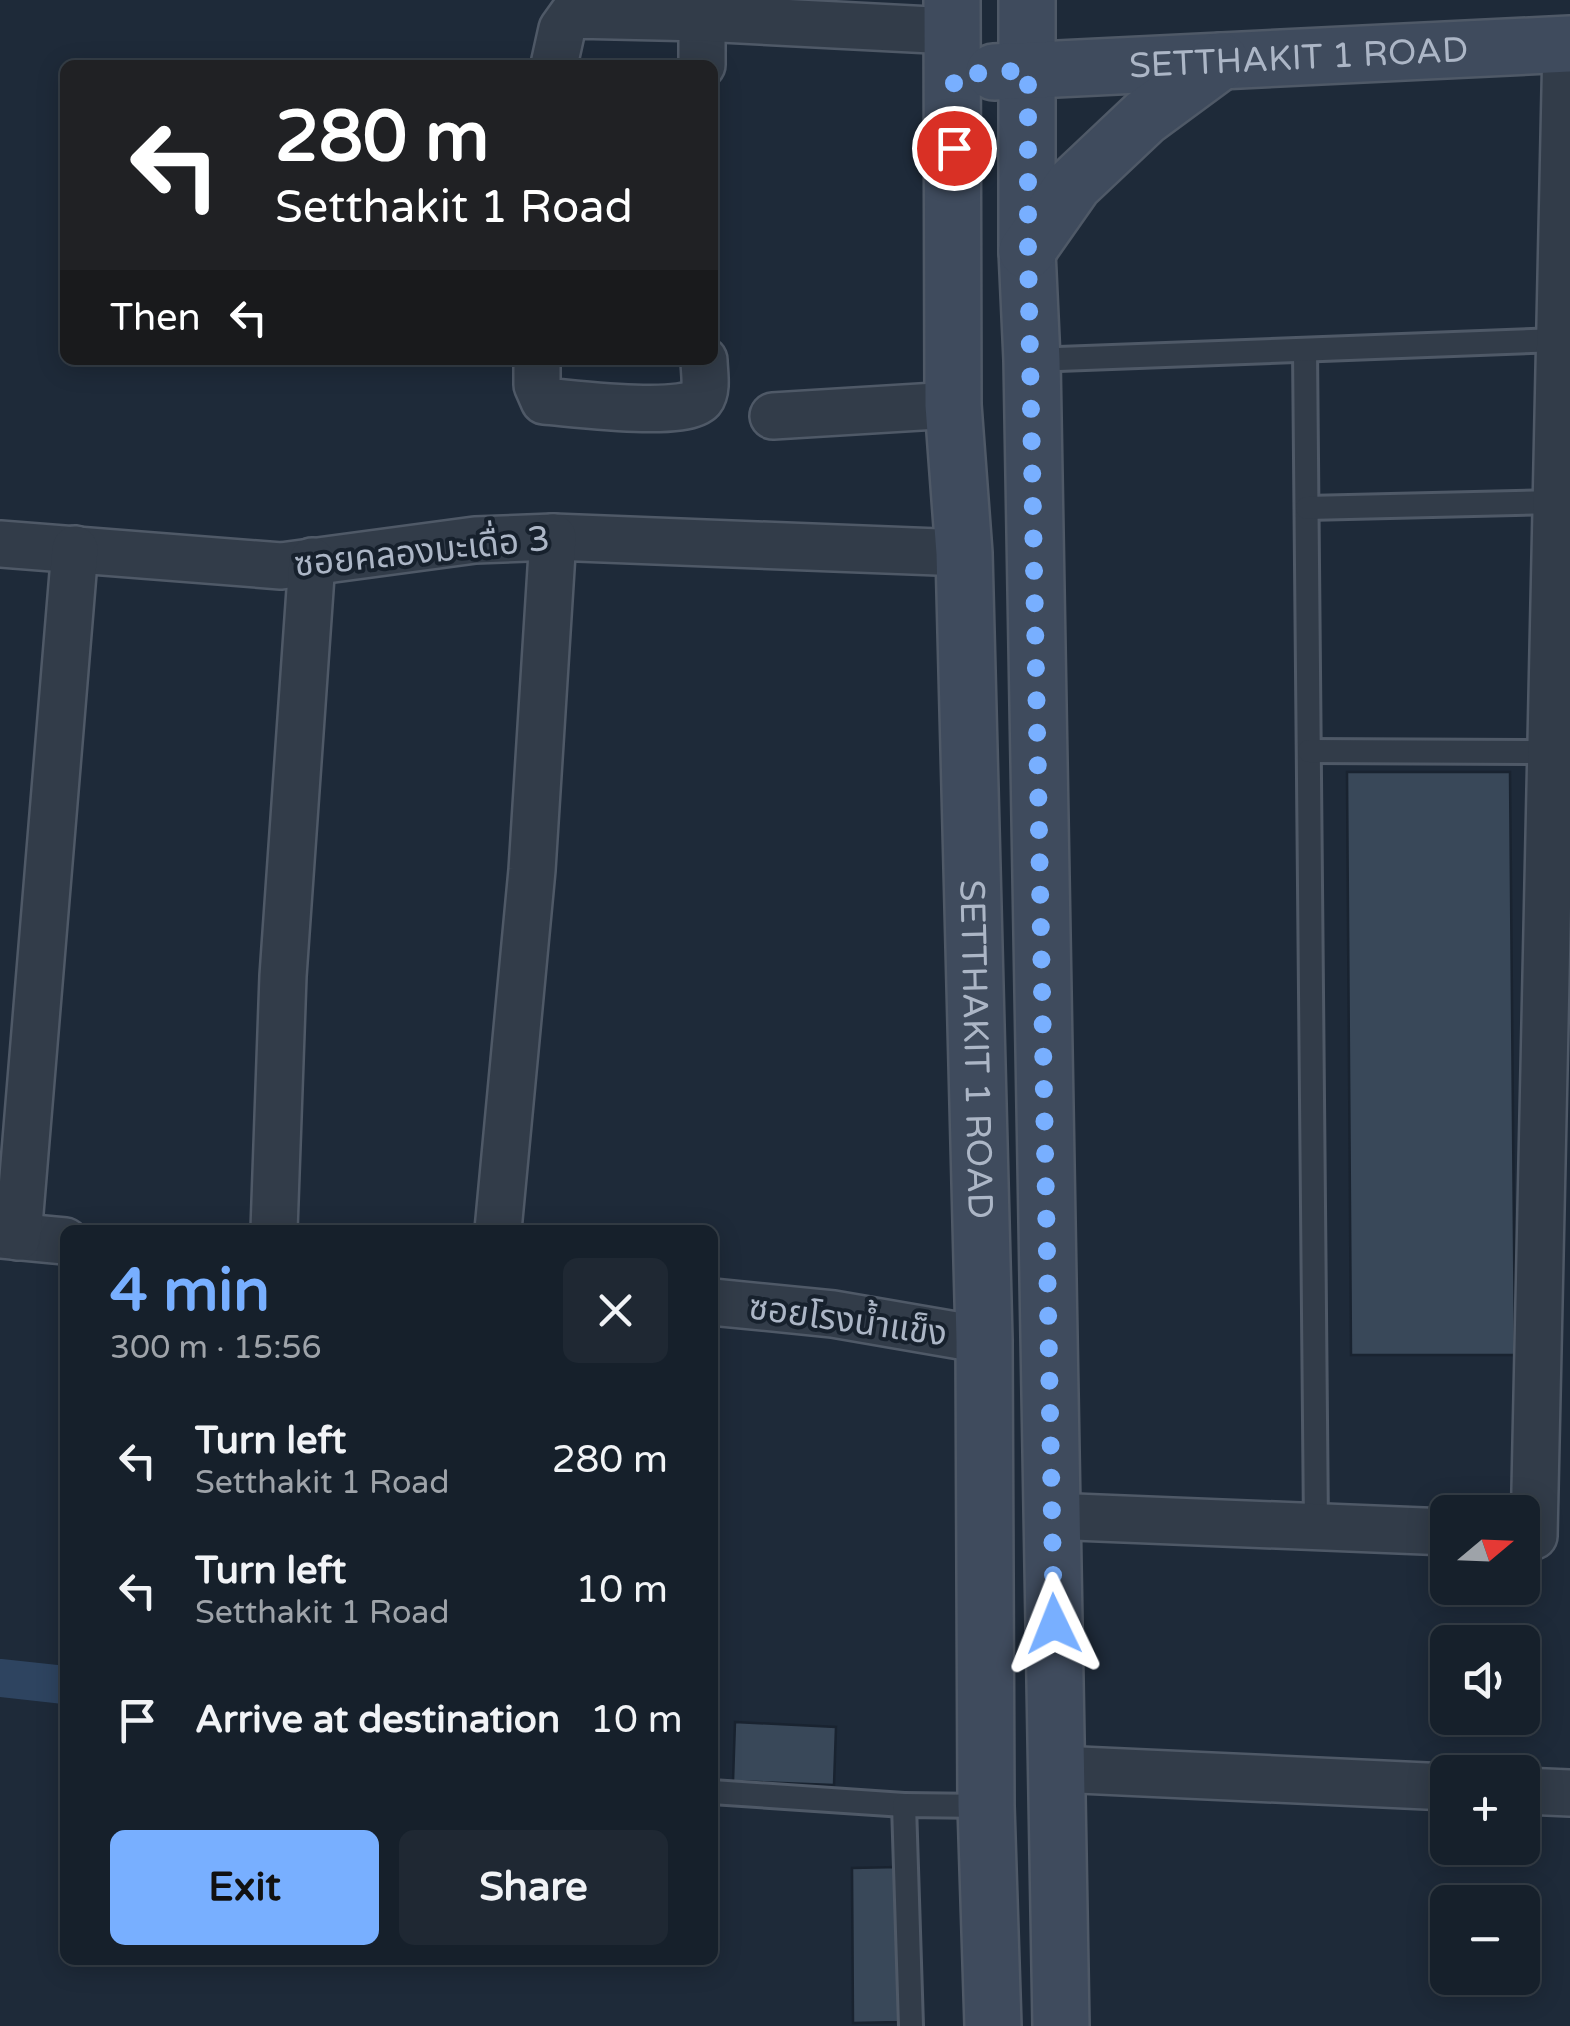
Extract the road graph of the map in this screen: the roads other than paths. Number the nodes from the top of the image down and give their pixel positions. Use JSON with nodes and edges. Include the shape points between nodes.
{"nodes":[{"id":1,"x":1027,"y":0,"type":"edge"},
{"id":2,"x":702,"y":18,"type":"junction"},
{"id":3,"x":952,"y":35,"type":"edge"},
{"id":4,"x":1568,"y":44,"type":"edge"},
{"id":5,"x":555,"y":60,"type":"edge"},
{"id":6,"x":702,"y":60,"type":"edge"},
{"id":7,"x":1222,"y":62,"type":"junction"},
{"id":8,"x":1028,"y":70,"type":"junction"},
{"id":9,"x":1028,"y":251,"type":"junction"},
{"id":10,"x":1559,"y":340,"type":"junction"},
{"id":11,"x":1305,"y":350,"type":"junction"},
{"id":12,"x":1032,"y":360,"type":"junction"},
{"id":13,"x":537,"y":365,"type":"edge"},
{"id":14,"x":704,"y":365,"type":"edge"},
{"id":15,"x":954,"y":406,"type":"junction"},
{"id":16,"x":773,"y":416,"type":"dead end"},
{"id":17,"x":1556,"y":502,"type":"junction"},
{"id":18,"x":1307,"y":508,"type":"junction"},
{"id":19,"x":553,"y":537,"type":"junction"},
{"id":20,"x":0,"y":544,"type":"edge"},
{"id":21,"x":74,"y":549,"type":"junction"},
{"id":22,"x":964,"y":552,"type":"junction"},
{"id":23,"x":312,"y":560,"type":"junction"},
{"id":24,"x":1309,"y":751,"type":"junction"},
{"id":25,"x":1551,"y":752,"type":"junction"},
{"id":26,"x":1559,"y":928,"type":"edge"},
{"id":27,"x":1556,"y":1140,"type":"edge"},
{"id":28,"x":274,"y":1225,"type":"edge"},
{"id":29,"x":498,"y":1225,"type":"edge"},
{"id":30,"x":9,"y":1236,"type":"edge"},
{"id":31,"x":60,"y":1241,"type":"edge"},
{"id":32,"x":718,"y":1303,"type":"edge"},
{"id":33,"x":984,"y":1340,"type":"junction"},
{"id":34,"x":1050,"y":1516,"type":"junction"},
{"id":35,"x":1316,"y":1527,"type":"junction"},
{"id":36,"x":1430,"y":1531,"type":"edge"},
{"id":37,"x":1542,"y":1536,"type":"edge"},
{"id":38,"x":1058,"y":1769,"type":"junction"},
{"id":39,"x":1430,"y":1787,"type":"edge"},
{"id":40,"x":718,"y":1792,"type":"edge"},
{"id":41,"x":1540,"y":1792,"type":"edge"},
{"id":42,"x":1570,"y":1793,"type":"edge"},
{"id":43,"x":904,"y":1805,"type":"junction"},
{"id":44,"x":986,"y":1806,"type":"junction"},
{"id":45,"x":911,"y":2026,"type":"edge"},
{"id":46,"x":993,"y":2026,"type":"edge"},
{"id":47,"x":1060,"y":2026,"type":"edge"}],
"edges":[{"from":1,"to":8,"type":"main road","name":"SETTHAKIT 1 ROAD"},
{"from":2,"to":3,"type":"street"},
{"from":2,"to":5,"type":"street","via":[[572,15]]},
{"from":2,"to":6,"type":"street"},
{"from":3,"to":8,"type":"main road","name":"SETTHAKIT 1 ROAD"},
{"from":3,"to":15,"type":"main road","name":"SETTHAKIT 1 ROAD"},
{"from":4,"to":7,"type":"main road","name":"SETTHAKIT 1 ROAD"},
{"from":4,"to":10,"type":"street"},
{"from":7,"to":8,"type":"main road","name":"SETTHAKIT 1 ROAD"},
{"from":7,"to":9,"type":"main road","via":[[1145,117],[1074,184]]},
{"from":8,"to":9,"type":"main road","name":"SETTHAKIT 1 ROAD"},
{"from":9,"to":12,"type":"main road","name":"SETTHAKIT 1 ROAD"},
{"from":10,"to":11,"type":"lane"},
{"from":10,"to":17,"type":"street"},
{"from":11,"to":12,"type":"lane"},
{"from":11,"to":18,"type":"lane"},
{"from":12,"to":34,"type":"main road","name":"SETTHAKIT 1 ROAD"},
{"from":13,"to":14,"type":"street","via":[[544,401],[643,409],[698,402]]},
{"from":15,"to":16,"type":"street"},
{"from":15,"to":22,"type":"main road","name":"SETTHAKIT 1 ROAD"},
{"from":17,"to":18,"type":"lane"},
{"from":17,"to":25,"type":"street"},
{"from":18,"to":24,"type":"lane"},
{"from":19,"to":22,"type":"street","name":"ซอยคลองมะเดื่อ 3"},
{"from":19,"to":23,"type":"street","name":"ซอยคลองมะเดื่อ 3"},
{"from":19,"to":29,"type":"street","via":[[532,870]]},
{"from":20,"to":21,"type":"street","name":"ซอยคลองมะเดื่อ 3"},
{"from":21,"to":23,"type":"street","name":"ซอยคลองมะเดื่อ 3","via":[[281,566]]},
{"from":21,"to":30,"type":"street"},
{"from":22,"to":33,"type":"main road","name":"SETTHAKIT 1 ROAD"},
{"from":23,"to":28,"type":"street","via":[[283,976]]},
{"from":24,"to":25,"type":"lane"},
{"from":24,"to":35,"type":"lane"},
{"from":25,"to":26,"type":"street"},
{"from":26,"to":27,"type":"street"},
{"from":27,"to":37,"type":"street"},
{"from":30,"to":31,"type":"street"},
{"from":32,"to":33,"type":"street","name":"ซอยโรงน้ำแข็ง"},
{"from":33,"to":44,"type":"main road","name":"SETTHAKIT 1 ROAD"},
{"from":34,"to":35,"type":"street"},
{"from":34,"to":38,"type":"main road","name":"SETTHAKIT 1 ROAD"},
{"from":35,"to":36,"type":"street"},
{"from":38,"to":39,"type":"street"},
{"from":38,"to":47,"type":"main road","name":"SETTHAKIT 1 ROAD"},
{"from":40,"to":43,"type":"lane"},
{"from":41,"to":42,"type":"street"},
{"from":43,"to":44,"type":"lane"},
{"from":43,"to":45,"type":"lane"},
{"from":44,"to":46,"type":"main road","name":"SETTHAKIT 1 ROAD"}]}
